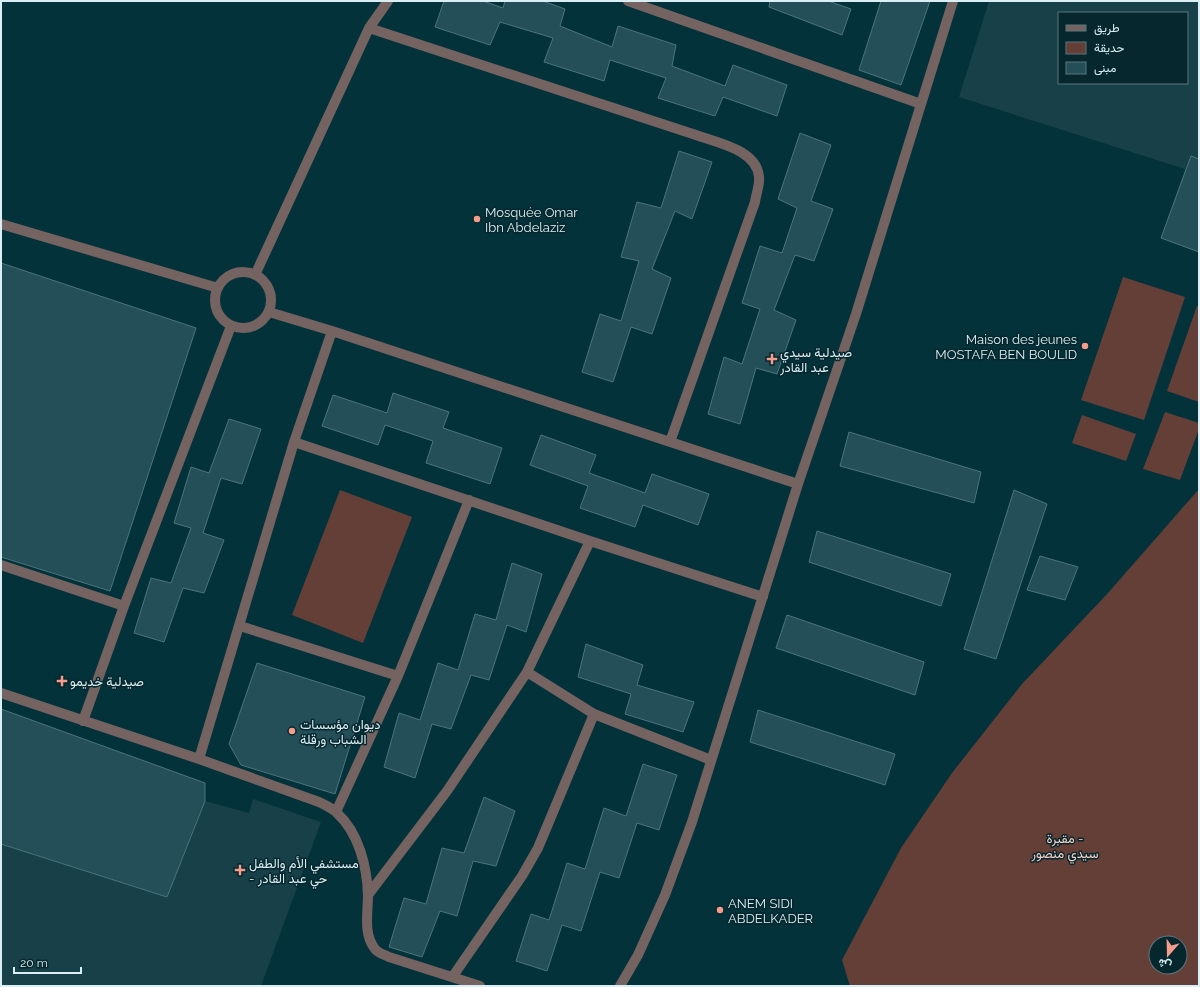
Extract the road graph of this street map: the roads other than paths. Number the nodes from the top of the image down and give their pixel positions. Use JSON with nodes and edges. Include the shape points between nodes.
{"nodes":[{"id":1,"x":628,"y":1,"type":"edge"},
{"id":2,"x":953,"y":1,"type":"edge"},
{"id":3,"x":383,"y":2,"type":"edge"},
{"id":4,"x":369,"y":28,"type":"junction"},
{"id":5,"x":921,"y":104,"type":"junction"},
{"id":6,"x":1,"y":224,"type":"edge"},
{"id":7,"x":255,"y":275,"type":"junction"},
{"id":8,"x":218,"y":288,"type":"junction"},
{"id":9,"x":269,"y":312,"type":"junction"},
{"id":10,"x":231,"y":326,"type":"junction"},
{"id":11,"x":332,"y":331,"type":"junction"},
{"id":12,"x":294,"y":442,"type":"junction"},
{"id":13,"x":670,"y":442,"type":"junction"},
{"id":14,"x":798,"y":484,"type":"junction"},
{"id":15,"x":469,"y":500,"type":"junction"},
{"id":16,"x":590,"y":541,"type":"junction"},
{"id":17,"x":1,"y":565,"type":"edge"},
{"id":18,"x":763,"y":596,"type":"junction"},
{"id":19,"x":124,"y":606,"type":"junction"},
{"id":20,"x":240,"y":626,"type":"junction"},
{"id":21,"x":527,"y":672,"type":"junction"},
{"id":22,"x":398,"y":676,"type":"junction"},
{"id":23,"x":1,"y":693,"type":"edge"},
{"id":24,"x":594,"y":714,"type":"junction"},
{"id":25,"x":83,"y":720,"type":"junction"},
{"id":26,"x":199,"y":759,"type":"junction"},
{"id":27,"x":711,"y":760,"type":"junction"},
{"id":28,"x":336,"y":812,"type":"junction"},
{"id":29,"x":368,"y":895,"type":"junction"},
{"id":30,"x":453,"y":976,"type":"junction"},
{"id":31,"x":480,"y":986,"type":"edge"},
{"id":32,"x":620,"y":986,"type":"edge"}],
"edges":[{"from":1,"to":5,"type":"street"},
{"from":2,"to":5,"type":"street"},
{"from":3,"to":4,"type":"street"},
{"from":4,"to":7,"type":"street"},
{"from":4,"to":13,"type":"street","via":[[696,135],[744,154],[757,166],[760,178],[755,202]]},
{"from":5,"to":14,"type":"street","via":[[856,314]]},
{"from":6,"to":8,"type":"street"},
{"from":7,"to":8,"type":"street","via":[[241,272],[227,277]]},
{"from":7,"to":9,"type":"street","via":[[266,284],[271,297]]},
{"from":8,"to":10,"type":"street","via":[[215,302],[220,316]]},
{"from":9,"to":10,"type":"street","via":[[260,323],[246,328]]},
{"from":9,"to":11,"type":"street"},
{"from":10,"to":19,"type":"street"},
{"from":11,"to":12,"type":"street"},
{"from":11,"to":13,"type":"street"},
{"from":12,"to":15,"type":"street"},
{"from":12,"to":20,"type":"street"},
{"from":13,"to":14,"type":"street"},
{"from":14,"to":18,"type":"street"},
{"from":15,"to":16,"type":"street"},
{"from":15,"to":22,"type":"street"},
{"from":16,"to":18,"type":"street"},
{"from":16,"to":21,"type":"street"},
{"from":17,"to":19,"type":"street"},
{"from":18,"to":27,"type":"street"},
{"from":19,"to":25,"type":"street"},
{"from":20,"to":22,"type":"street"},
{"from":20,"to":26,"type":"street"},
{"from":21,"to":24,"type":"street"},
{"from":21,"to":29,"type":"street","via":[[447,791]]},
{"from":22,"to":28,"type":"street"},
{"from":23,"to":25,"type":"street"},
{"from":24,"to":27,"type":"street"},
{"from":24,"to":30,"type":"street","via":[[538,848],[522,876]]},
{"from":25,"to":26,"type":"street"},
{"from":26,"to":28,"type":"street","via":[[319,802]]},
{"from":27,"to":32,"type":"street","via":[[692,822],[665,895],[638,955]]},
{"from":28,"to":29,"type":"street","via":[[346,823],[358,845],[365,868]]},
{"from":29,"to":30,"type":"street","via":[[367,923],[370,939],[376,950]]},
{"from":30,"to":31,"type":"street"}]}
